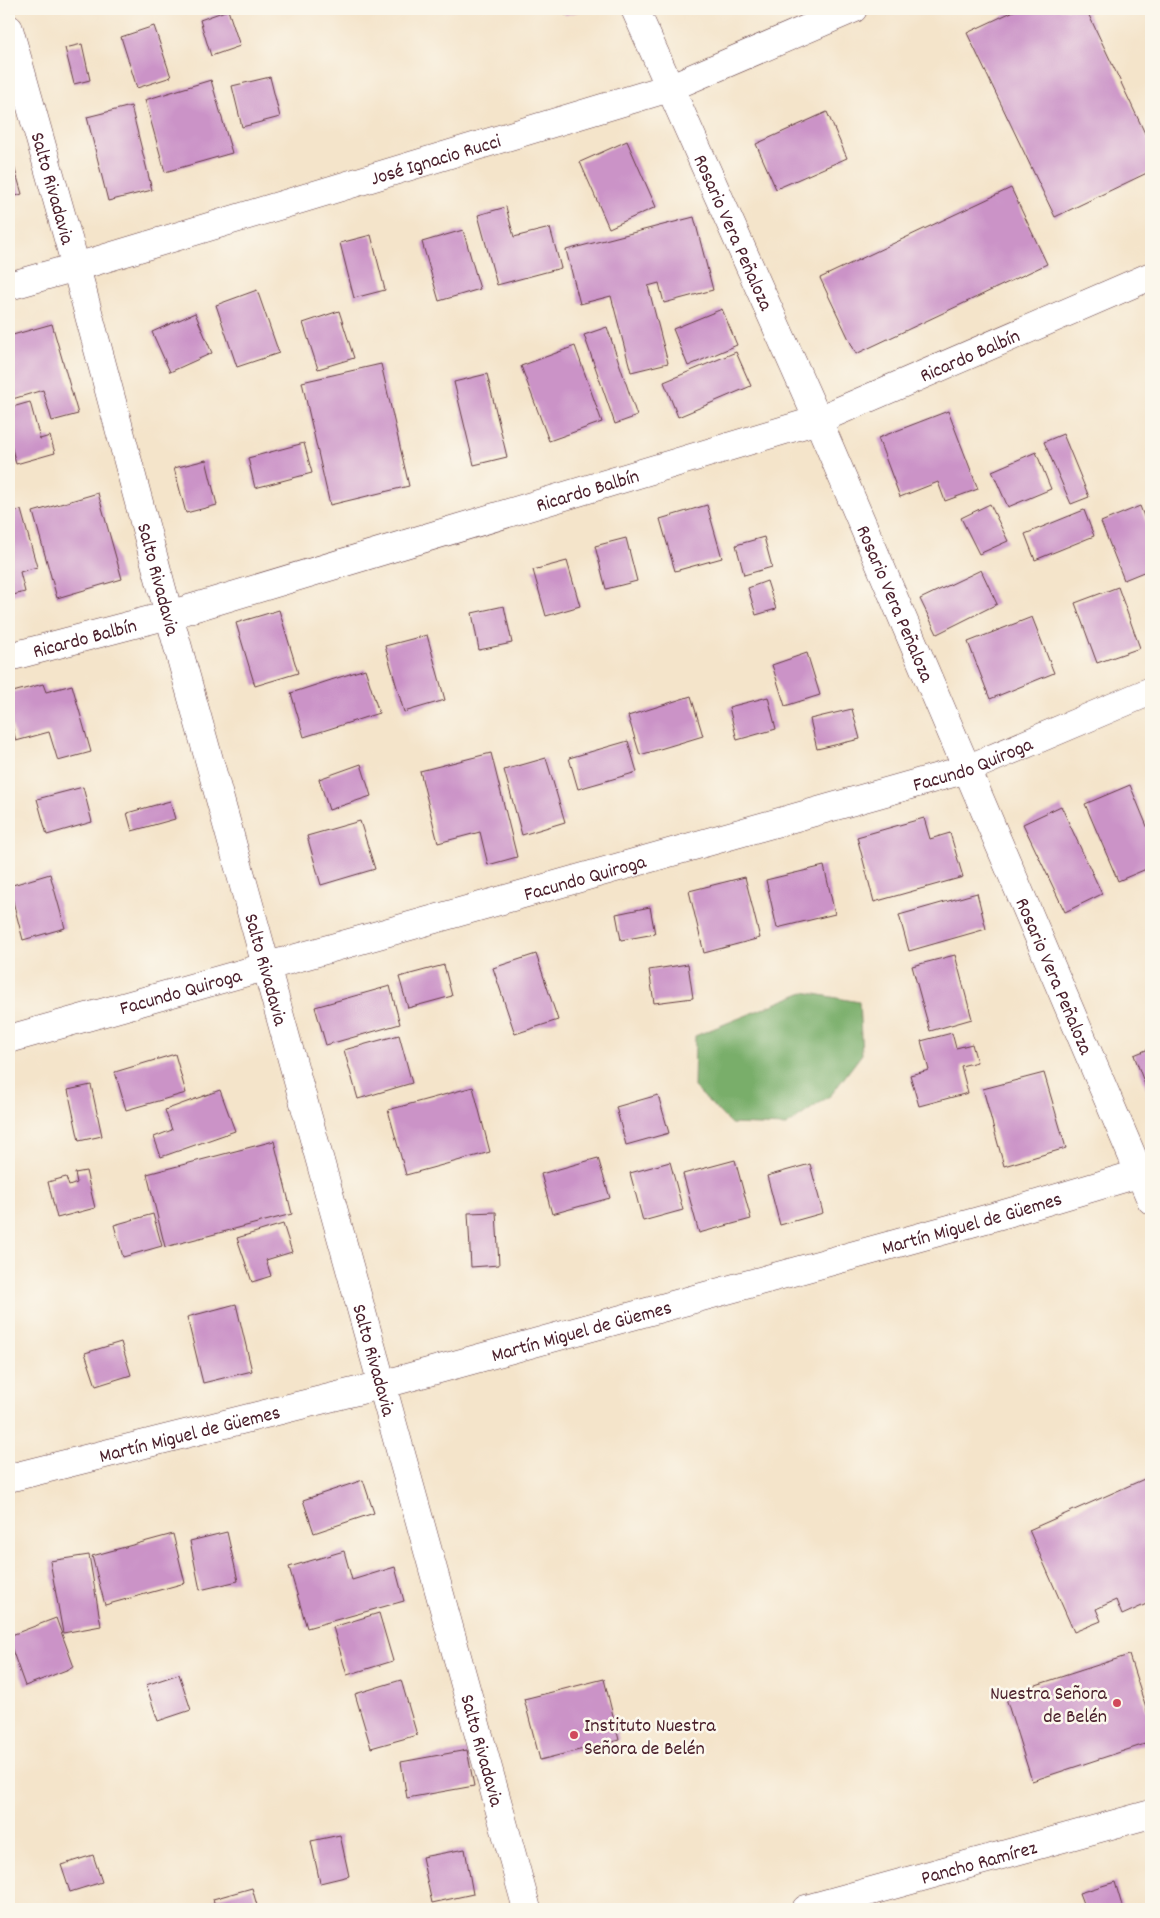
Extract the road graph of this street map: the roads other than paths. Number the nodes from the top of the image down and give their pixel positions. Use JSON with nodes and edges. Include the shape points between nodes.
{"nodes":[{"id":1,"x":635,"y":9,"type":"edge"},
{"id":2,"x":854,"y":9,"type":"edge"},
{"id":3,"x":9,"y":29,"type":"edge"},
{"id":4,"x":669,"y":88,"type":"junction"},
{"id":5,"x":76,"y":268,"type":"junction"},
{"id":6,"x":1151,"y":276,"type":"edge"},
{"id":7,"x":9,"y":286,"type":"edge"},
{"id":8,"x":818,"y":420,"type":"junction"},
{"id":9,"x":169,"y":615,"type":"junction"},
{"id":10,"x":9,"y":657,"type":"edge"},
{"id":11,"x":1151,"y":691,"type":"edge"},
{"id":12,"x":967,"y":769,"type":"junction"},
{"id":13,"x":266,"y":967,"type":"junction"},
{"id":14,"x":9,"y":1039,"type":"edge"},
{"id":15,"x":1146,"y":1172,"type":"edge"},
{"id":16,"x":1151,"y":1200,"type":"edge"},
{"id":17,"x":381,"y":1385,"type":"junction"},
{"id":18,"x":9,"y":1478,"type":"edge"},
{"id":19,"x":1151,"y":1814,"type":"edge"},
{"id":20,"x":527,"y":1909,"type":"edge"},
{"id":21,"x":806,"y":1909,"type":"edge"}],
"edges":[{"from":1,"to":4,"type":"street","name":"Rosario Vera Peñaloza"},
{"from":2,"to":4,"type":"street","name":"José Ignacio Rucci"},
{"from":3,"to":5,"type":"street","name":"Salto Rivadavia"},
{"from":4,"to":5,"type":"street","name":"José Ignacio Rucci"},
{"from":4,"to":8,"type":"street","name":"Rosario Vera Peñaloza"},
{"from":5,"to":7,"type":"street","name":"José Ignacio Rucci"},
{"from":5,"to":9,"type":"street","name":"Salto Rivadavia"},
{"from":6,"to":8,"type":"street","name":"Ricardo Balbín"},
{"from":8,"to":9,"type":"street","name":"Ricardo Balbín"},
{"from":8,"to":12,"type":"street","name":"Rosario Vera Peñaloza"},
{"from":9,"to":10,"type":"street","name":"Ricardo Balbín"},
{"from":9,"to":13,"type":"street","name":"Salto Rivadavia"},
{"from":11,"to":12,"type":"street","name":"Facundo Quiroga"},
{"from":12,"to":13,"type":"street","name":"Facundo Quiroga"},
{"from":12,"to":15,"type":"street","name":"Rosario Vera Peñaloza"},
{"from":13,"to":14,"type":"street","name":"Facundo Quiroga"},
{"from":13,"to":17,"type":"street","name":"Salto Rivadavia"},
{"from":15,"to":16,"type":"street","name":"Rosario Vera Peñaloza"},
{"from":15,"to":17,"type":"street","name":"Martín Miguel de Güemes"},
{"from":17,"to":18,"type":"street","name":"Martín Miguel de Güemes"},
{"from":17,"to":20,"type":"street","name":"Salto Rivadavia"},
{"from":19,"to":21,"type":"street","name":"Pancho Ramírez"}]}
